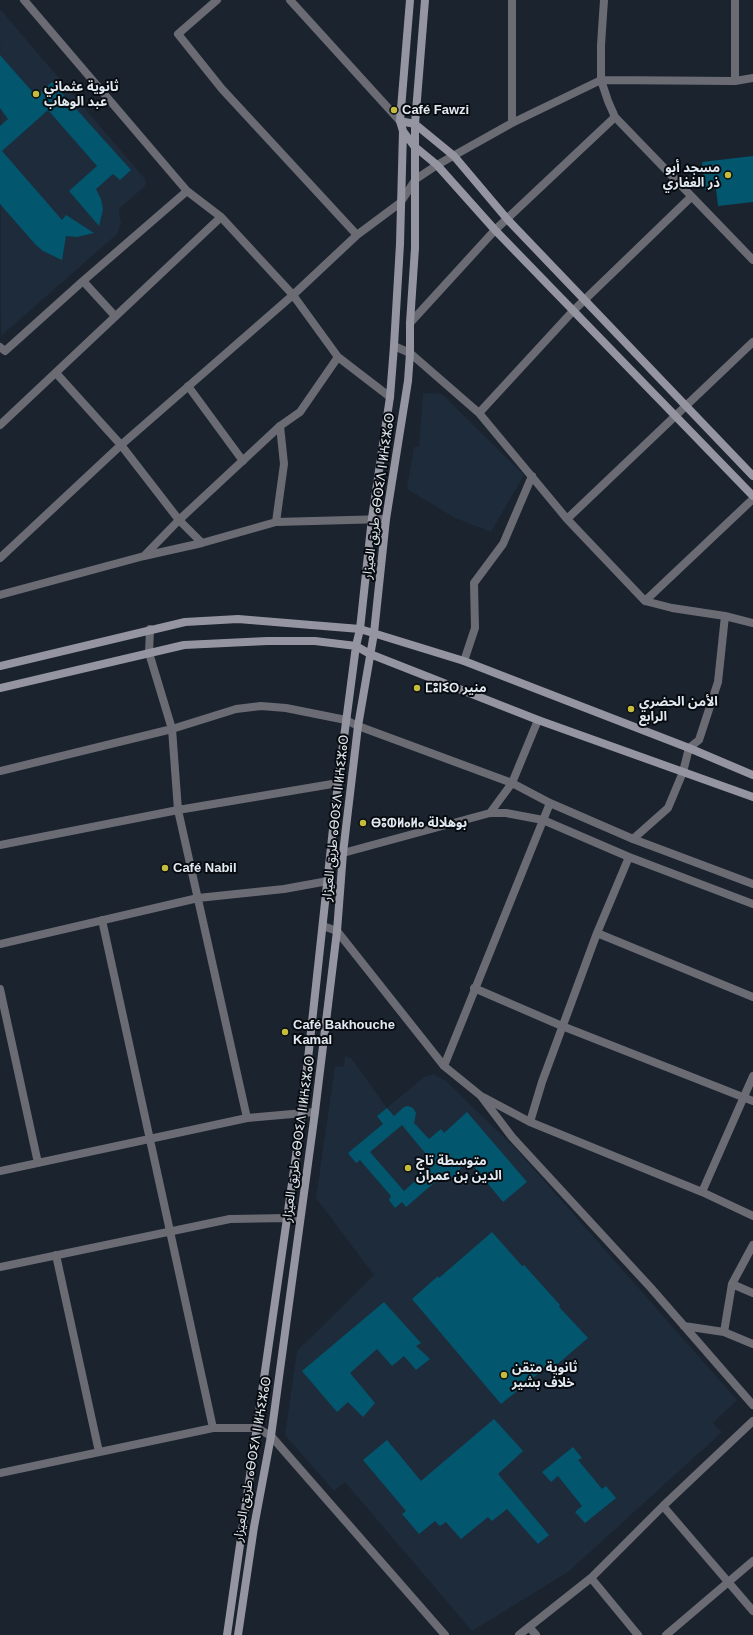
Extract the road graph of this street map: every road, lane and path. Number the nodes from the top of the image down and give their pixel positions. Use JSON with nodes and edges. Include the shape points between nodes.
{"nodes":[{"id":1,"x":25,"y":0,"type":"edge"},
{"id":2,"x":217,"y":0,"type":"edge"},
{"id":3,"x":290,"y":0,"type":"edge"},
{"id":4,"x":410,"y":0,"type":"edge"},
{"id":5,"x":424,"y":0,"type":"edge"},
{"id":6,"x":512,"y":0,"type":"edge"},
{"id":7,"x":604,"y":0,"type":"edge"},
{"id":8,"x":735,"y":0,"type":"edge"},
{"id":9,"x":753,"y":78,"type":"edge"},
{"id":10,"x":601,"y":80,"type":"junction"},
{"id":11,"x":735,"y":81,"type":"junction"},
{"id":12,"x":388,"y":109,"type":"junction"},
{"id":13,"x":616,"y":117,"type":"junction"},
{"id":14,"x":400,"y":121,"type":"junction"},
{"id":15,"x":512,"y":123,"type":"junction"},
{"id":16,"x":415,"y":124,"type":"junction"},
{"id":17,"x":403,"y":131,"type":"junction"},
{"id":18,"x":414,"y":146,"type":"junction"},
{"id":19,"x":454,"y":156,"type":"junction"},
{"id":20,"x":438,"y":165,"type":"junction"},
{"id":21,"x":416,"y":179,"type":"junction"},
{"id":22,"x":187,"y":191,"type":"junction"},
{"id":23,"x":691,"y":197,"type":"junction"},
{"id":24,"x":400,"y":203,"type":"junction"},
{"id":25,"x":221,"y":217,"type":"junction"},
{"id":26,"x":508,"y":220,"type":"junction"},
{"id":27,"x":495,"y":230,"type":"junction"},
{"id":28,"x":357,"y":235,"type":"junction"},
{"id":29,"x":753,"y":260,"type":"edge"},
{"id":30,"x":83,"y":281,"type":"junction"},
{"id":31,"x":293,"y":295,"type":"junction"},
{"id":32,"x":585,"y":300,"type":"junction"},
{"id":33,"x":573,"y":311,"type":"junction"},
{"id":34,"x":114,"y":316,"type":"junction"},
{"id":35,"x":410,"y":323,"type":"junction"},
{"id":36,"x":753,"y":342,"type":"edge"},
{"id":37,"x":394,"y":346,"type":"junction"},
{"id":38,"x":0,"y":347,"type":"edge"},
{"id":39,"x":410,"y":353,"type":"junction"},
{"id":40,"x":338,"y":357,"type":"junction"},
{"id":41,"x":56,"y":373,"type":"junction"},
{"id":42,"x":188,"y":386,"type":"junction"},
{"id":43,"x":390,"y":397,"type":"junction"},
{"id":44,"x":686,"y":406,"type":"junction"},
{"id":45,"x":479,"y":413,"type":"junction"},
{"id":46,"x":675,"y":416,"type":"junction"},
{"id":47,"x":0,"y":425,"type":"edge"},
{"id":48,"x":280,"y":426,"type":"junction"},
{"id":49,"x":121,"y":445,"type":"junction"},
{"id":50,"x":243,"y":461,"type":"junction"},
{"id":51,"x":532,"y":476,"type":"junction"},
{"id":52,"x":753,"y":476,"type":"edge"},
{"id":53,"x":753,"y":498,"type":"edge"},
{"id":54,"x":372,"y":518,"type":"junction"},
{"id":55,"x":386,"y":519,"type":"junction"},
{"id":56,"x":567,"y":519,"type":"junction"},
{"id":57,"x":179,"y":520,"type":"junction"},
{"id":58,"x":276,"y":522,"type":"junction"},
{"id":59,"x":202,"y":543,"type":"junction"},
{"id":60,"x":144,"y":556,"type":"junction"},
{"id":61,"x":0,"y":558,"type":"edge"},
{"id":62,"x":0,"y":595,"type":"edge"},
{"id":63,"x":645,"y":601,"type":"junction"},
{"id":64,"x":725,"y":616,"type":"junction"},
{"id":65,"x":753,"y":623,"type":"edge"},
{"id":66,"x":150,"y":629,"type":"junction"},
{"id":67,"x":360,"y":629,"type":"junction"},
{"id":68,"x":374,"y":633,"type":"junction"},
{"id":69,"x":356,"y":646,"type":"junction"},
{"id":70,"x":150,"y":653,"type":"junction"},
{"id":71,"x":370,"y":654,"type":"junction"},
{"id":72,"x":464,"y":661,"type":"junction"},
{"id":73,"x":0,"y":666,"type":"edge"},
{"id":74,"x":0,"y":688,"type":"edge"},
{"id":75,"x":346,"y":720,"type":"junction"},
{"id":76,"x":538,"y":720,"type":"junction"},
{"id":77,"x":358,"y":726,"type":"junction"},
{"id":78,"x":172,"y":729,"type":"junction"},
{"id":79,"x":689,"y":748,"type":"junction"},
{"id":80,"x":0,"y":771,"type":"edge"},
{"id":81,"x":683,"y":772,"type":"junction"},
{"id":82,"x":753,"y":775,"type":"edge"},
{"id":83,"x":338,"y":783,"type":"junction"},
{"id":84,"x":512,"y":783,"type":"junction"},
{"id":85,"x":753,"y":797,"type":"edge"},
{"id":86,"x":550,"y":803,"type":"junction"},
{"id":87,"x":178,"y":810,"type":"junction"},
{"id":88,"x":490,"y":813,"type":"junction"},
{"id":89,"x":543,"y":820,"type":"junction"},
{"id":90,"x":634,"y":839,"type":"junction"},
{"id":91,"x":0,"y":845,"type":"edge"},
{"id":92,"x":343,"y":854,"type":"junction"},
{"id":93,"x":629,"y":857,"type":"junction"},
{"id":94,"x":328,"y":881,"type":"junction"},
{"id":95,"x":753,"y":884,"type":"edge"},
{"id":96,"x":198,"y":898,"type":"junction"},
{"id":97,"x":753,"y":904,"type":"edge"},
{"id":98,"x":102,"y":920,"type":"junction"},
{"id":99,"x":323,"y":926,"type":"junction"},
{"id":100,"x":337,"y":931,"type":"junction"},
{"id":101,"x":597,"y":933,"type":"junction"},
{"id":102,"x":0,"y":944,"type":"edge"},
{"id":103,"x":474,"y":988,"type":"junction"},
{"id":104,"x":0,"y":990,"type":"edge"},
{"id":105,"x":753,"y":997,"type":"edge"},
{"id":106,"x":562,"y":1026,"type":"junction"},
{"id":107,"x":444,"y":1066,"type":"junction"},
{"id":108,"x":753,"y":1076,"type":"edge"},
{"id":109,"x":480,"y":1096,"type":"junction"},
{"id":110,"x":744,"y":1098,"type":"junction"},
{"id":111,"x":753,"y":1101,"type":"edge"},
{"id":112,"x":315,"y":1112,"type":"junction"},
{"id":113,"x":302,"y":1114,"type":"junction"},
{"id":114,"x":247,"y":1118,"type":"junction"},
{"id":115,"x":530,"y":1122,"type":"junction"},
{"id":116,"x":150,"y":1139,"type":"junction"},
{"id":117,"x":38,"y":1163,"type":"junction"},
{"id":118,"x":0,"y":1171,"type":"edge"},
{"id":119,"x":702,"y":1192,"type":"junction"},
{"id":120,"x":753,"y":1216,"type":"edge"},
{"id":121,"x":287,"y":1218,"type":"junction"},
{"id":122,"x":300,"y":1219,"type":"junction"},
{"id":123,"x":170,"y":1232,"type":"junction"},
{"id":124,"x":753,"y":1244,"type":"edge"},
{"id":125,"x":56,"y":1255,"type":"junction"},
{"id":126,"x":0,"y":1267,"type":"edge"},
{"id":127,"x":732,"y":1284,"type":"junction"},
{"id":128,"x":753,"y":1293,"type":"edge"},
{"id":129,"x":684,"y":1326,"type":"junction"},
{"id":130,"x":724,"y":1332,"type":"junction"},
{"id":131,"x":753,"y":1344,"type":"edge"},
{"id":132,"x":753,"y":1405,"type":"edge"},
{"id":133,"x":753,"y":1421,"type":"edge"},
{"id":134,"x":213,"y":1428,"type":"junction"},
{"id":135,"x":257,"y":1428,"type":"junction"},
{"id":136,"x":271,"y":1436,"type":"junction"},
{"id":137,"x":99,"y":1452,"type":"junction"},
{"id":138,"x":0,"y":1473,"type":"edge"},
{"id":139,"x":663,"y":1506,"type":"junction"},
{"id":140,"x":753,"y":1562,"type":"edge"},
{"id":141,"x":591,"y":1578,"type":"junction"},
{"id":142,"x":728,"y":1582,"type":"junction"},
{"id":143,"x":753,"y":1611,"type":"edge"},
{"id":144,"x":529,"y":1627,"type":"junction"},
{"id":145,"x":227,"y":1635,"type":"edge"},
{"id":146,"x":238,"y":1635,"type":"edge"},
{"id":147,"x":445,"y":1635,"type":"edge"},
{"id":148,"x":518,"y":1635,"type":"edge"},
{"id":149,"x":536,"y":1635,"type":"edge"},
{"id":150,"x":638,"y":1635,"type":"edge"},
{"id":151,"x":666,"y":1635,"type":"edge"}],
"edges":[{"from":1,"to":22,"type":"street"},
{"from":2,"to":28,"type":"street","via":[[178,34],[222,89]]},
{"from":3,"to":12,"type":"street"},
{"from":4,"to":14,"type":"main road","name":"طريق العيزار ⴰⴱⵔⵉⴷ ⵏ ⵍⵄⵉⵣⴰⵔ"},
{"from":5,"to":16,"type":"main road","name":"طريق العيزار ⴰⴱⵔⵉⴷ ⵏ ⵍⵄⵉⵣⴰⵔ"},
{"from":6,"to":15,"type":"street"},
{"from":7,"to":10,"type":"street"},
{"from":8,"to":11,"type":"street"},
{"from":9,"to":11,"type":"street"},
{"from":10,"to":11,"type":"street"},
{"from":10,"to":13,"type":"street"},
{"from":10,"to":15,"type":"street"},
{"from":12,"to":14,"type":"street"},
{"from":12,"to":17,"type":"street"},
{"from":13,"to":23,"type":"street"},
{"from":13,"to":26,"type":"street","via":[[547,180]]},
{"from":14,"to":16,"type":"main road"},
{"from":14,"to":17,"type":"main road","name":"طريق العيزار ⴰⴱⵔⵉⴷ ⵏ ⵍⵄⵉⵣⴰⵔ"},
{"from":15,"to":19,"type":"street"},
{"from":16,"to":18,"type":"main road","name":"طريق العيزار ⴰⴱⵔⵉⴷ ⵏ ⵍⵄⵉⵣⴰⵔ"},
{"from":16,"to":19,"type":"main road"},
{"from":17,"to":18,"type":"main road"},
{"from":17,"to":24,"type":"main road","name":"طريق العيزار ⴰⴱⵔⵉⴷ ⵏ ⵍⵄⵉⵣⴰⵔ"},
{"from":18,"to":20,"type":"main road"},
{"from":18,"to":21,"type":"main road","name":"طريق العيزار ⴰⴱⵔⵉⴷ ⵏ ⵍⵄⵉⵣⴰⵔ"},
{"from":19,"to":20,"type":"street"},
{"from":19,"to":26,"type":"main road"},
{"from":20,"to":21,"type":"street"},
{"from":20,"to":27,"type":"main road"},
{"from":21,"to":24,"type":"street"},
{"from":21,"to":35,"type":"main road","name":"طريق العيزار ⴰⴱⵔⵉⴷ ⵏ ⵍⵄⵉⵣⴰⵔ"},
{"from":22,"to":25,"type":"street"},
{"from":22,"to":30,"type":"street"},
{"from":23,"to":29,"type":"street"},
{"from":23,"to":32,"type":"street"},
{"from":24,"to":28,"type":"street"},
{"from":24,"to":37,"type":"main road","name":"طريق العيزار ⴰⴱⵔⵉⴷ ⵏ ⵍⵄⵉⵣⴰⵔ"},
{"from":25,"to":31,"type":"street"},
{"from":25,"to":34,"type":"street"},
{"from":26,"to":27,"type":"street"},
{"from":26,"to":32,"type":"main road"},
{"from":27,"to":33,"type":"main road"},
{"from":27,"to":35,"type":"street"},
{"from":28,"to":31,"type":"street"},
{"from":30,"to":34,"type":"street"},
{"from":30,"to":38,"type":"street","via":[[5,351]]},
{"from":31,"to":40,"type":"street"},
{"from":31,"to":42,"type":"street"},
{"from":32,"to":33,"type":"street"},
{"from":32,"to":44,"type":"main road"},
{"from":33,"to":45,"type":"street"},
{"from":33,"to":46,"type":"main road"},
{"from":34,"to":41,"type":"street"},
{"from":35,"to":39,"type":"main road","name":"طريق العيزار ⴰⴱⵔⵉⴷ ⵏ ⵍⵄⵉⵣⴰⵔ"},
{"from":36,"to":44,"type":"street"},
{"from":37,"to":39,"type":"street"},
{"from":37,"to":43,"type":"main road","name":"طريق العيزار ⴰⴱⵔⵉⴷ ⵏ ⵍⵄⵉⵣⴰⵔ"},
{"from":39,"to":45,"type":"street"},
{"from":39,"to":55,"type":"main road","name":"طريق العيزار ⴰⴱⵔⵉⴷ ⵏ ⵍⵄⵉⵣⴰⵔ","via":[[408,381]]},
{"from":40,"to":43,"type":"street"},
{"from":40,"to":48,"type":"street","via":[[300,412]]},
{"from":41,"to":47,"type":"street"},
{"from":41,"to":49,"type":"street"},
{"from":42,"to":49,"type":"street"},
{"from":42,"to":50,"type":"street"},
{"from":43,"to":54,"type":"main road","name":"طريق العيزار ⴰⴱⵔⵉⴷ ⵏ ⵍⵄⵉⵣⴰⵔ"},
{"from":44,"to":46,"type":"street"},
{"from":44,"to":52,"type":"main road"},
{"from":45,"to":51,"type":"street"},
{"from":46,"to":53,"type":"main road"},
{"from":46,"to":56,"type":"street"},
{"from":48,"to":50,"type":"street"},
{"from":48,"to":58,"type":"street","via":[[284,464]]},
{"from":49,"to":57,"type":"street"},
{"from":49,"to":61,"type":"street"},
{"from":50,"to":57,"type":"street"},
{"from":51,"to":56,"type":"street"},
{"from":51,"to":72,"type":"street","via":[[503,544],[474,583],[475,628]]},
{"from":53,"to":63,"type":"street"},
{"from":54,"to":55,"type":"street"},
{"from":54,"to":58,"type":"street"},
{"from":54,"to":67,"type":"main road","name":"طريق العيزار ⴰⴱⵔⵉⴷ ⵏ ⵍⵄⵉⵣⴰⵔ"},
{"from":55,"to":68,"type":"main road","name":"طريق العيزار ⴰⴱⵔⵉⴷ ⵏ ⵍⵄⵉⵣⴰⵔ"},
{"from":56,"to":63,"type":"street"},
{"from":57,"to":59,"type":"street"},
{"from":57,"to":60,"type":"street"},
{"from":58,"to":59,"type":"street"},
{"from":59,"to":60,"type":"street"},
{"from":60,"to":62,"type":"street"},
{"from":63,"to":64,"type":"street"},
{"from":64,"to":65,"type":"street"},
{"from":64,"to":79,"type":"street","via":[[718,682],[699,740]]},
{"from":66,"to":67,"type":"main road","via":[[185,622],[238,619]]},
{"from":66,"to":70,"type":"street"},
{"from":66,"to":73,"type":"main road"},
{"from":67,"to":68,"type":"main road"},
{"from":67,"to":69,"type":"main road","name":"طريق العيزار ⴰⴱⵔⵉⴷ ⵏ ⵍⵄⵉⵣⴰⵔ"},
{"from":68,"to":71,"type":"main road","name":"طريق العيزار ⴰⴱⵔⵉⴷ ⵏ ⵍⵄⵉⵣⴰⵔ"},
{"from":68,"to":72,"type":"main road"},
{"from":69,"to":70,"type":"main road","via":[[315,641],[267,641],[184,645]]},
{"from":69,"to":71,"type":"main road"},
{"from":69,"to":75,"type":"main road","name":"طريق العيزار ⴰⴱⵔⵉⴷ ⵏ ⵍⵄⵉⵣⴰⵔ"},
{"from":70,"to":74,"type":"main road"},
{"from":70,"to":78,"type":"street"},
{"from":71,"to":76,"type":"main road"},
{"from":71,"to":77,"type":"main road","name":"طريق العيزار ⴰⴱⵔⵉⴷ ⵏ ⵍⵄⵉⵣⴰⵔ"},
{"from":72,"to":79,"type":"main road"},
{"from":75,"to":77,"type":"street"},
{"from":75,"to":78,"type":"street","via":[[286,708],[261,706],[236,708]]},
{"from":75,"to":83,"type":"main road","name":"طريق العيزار ⴰⴱⵔⵉⴷ ⵏ ⵍⵄⵉⵣⴰⵔ"},
{"from":76,"to":81,"type":"main road"},
{"from":76,"to":84,"type":"street"},
{"from":77,"to":84,"type":"street"},
{"from":77,"to":92,"type":"main road","name":"طريق العيزار ⴰⴱⵔⵉⴷ ⵏ ⵍⵄⵉⵣⴰⵔ"},
{"from":78,"to":80,"type":"street"},
{"from":78,"to":87,"type":"street"},
{"from":79,"to":81,"type":"street"},
{"from":79,"to":82,"type":"main road"},
{"from":81,"to":85,"type":"main road"},
{"from":81,"to":90,"type":"street","via":[[668,808]]},
{"from":83,"to":87,"type":"street"},
{"from":83,"to":94,"type":"main road","name":"طريق العيزار ⴰⴱⵔⵉⴷ ⵏ ⵍⵄⵉⵣⴰⵔ"},
{"from":84,"to":86,"type":"street"},
{"from":84,"to":88,"type":"street"},
{"from":86,"to":89,"type":"street"},
{"from":86,"to":90,"type":"street"},
{"from":87,"to":91,"type":"street"},
{"from":87,"to":96,"type":"street"},
{"from":88,"to":89,"type":"street","via":[[506,813]]},
{"from":88,"to":92,"type":"street"},
{"from":89,"to":93,"type":"street"},
{"from":89,"to":103,"type":"street"},
{"from":90,"to":95,"type":"street"},
{"from":92,"to":100,"type":"main road","name":"طريق العيزار ⴰⴱⵔⵉⴷ ⵏ ⵍⵄⵉⵣⴰⵔ"},
{"from":93,"to":97,"type":"street"},
{"from":93,"to":101,"type":"street"},
{"from":94,"to":96,"type":"street","via":[[284,889]]},
{"from":94,"to":99,"type":"main road","name":"طريق العيزار ⴰⴱⵔⵉⴷ ⵏ ⵍⵄⵉⵣⴰⵔ"},
{"from":96,"to":98,"type":"street"},
{"from":96,"to":114,"type":"street"},
{"from":98,"to":102,"type":"street"},
{"from":98,"to":116,"type":"street"},
{"from":99,"to":100,"type":"street"},
{"from":99,"to":113,"type":"main road","name":"طريق العيزار ⴰⴱⵔⵉⴷ ⵏ ⵍⵄⵉⵣⴰⵔ"},
{"from":100,"to":107,"type":"street"},
{"from":100,"to":112,"type":"main road","name":"طريق العيزار ⴰⴱⵔⵉⴷ ⵏ ⵍⵄⵉⵣⴰⵔ"},
{"from":101,"to":105,"type":"street"},
{"from":101,"to":106,"type":"street"},
{"from":103,"to":106,"type":"street"},
{"from":103,"to":107,"type":"street"},
{"from":104,"to":117,"type":"street"},
{"from":106,"to":110,"type":"street"},
{"from":106,"to":115,"type":"street"},
{"from":107,"to":109,"type":"street"},
{"from":108,"to":110,"type":"street"},
{"from":109,"to":115,"type":"street"},
{"from":109,"to":129,"type":"street","via":[[512,1137]]},
{"from":110,"to":111,"type":"street"},
{"from":110,"to":119,"type":"street"},
{"from":112,"to":113,"type":"street"},
{"from":112,"to":122,"type":"main road","name":"طريق العيزار ⴰⴱⵔⵉⴷ ⵏ ⵍⵄⵉⵣⴰⵔ"},
{"from":113,"to":114,"type":"street"},
{"from":113,"to":121,"type":"main road","name":"طريق العيزار ⴰⴱⵔⵉⴷ ⵏ ⵍⵄⵉⵣⴰⵔ"},
{"from":114,"to":116,"type":"street"},
{"from":115,"to":119,"type":"street"},
{"from":116,"to":117,"type":"street"},
{"from":116,"to":123,"type":"street"},
{"from":117,"to":118,"type":"street"},
{"from":119,"to":120,"type":"street"},
{"from":121,"to":122,"type":"street"},
{"from":121,"to":123,"type":"street","via":[[230,1219]]},
{"from":121,"to":135,"type":"main road","name":"طريق العيزار ⴰⴱⵔⵉⴷ ⵏ ⵍⵄⵉⵣⴰⵔ"},
{"from":122,"to":136,"type":"main road","name":"طريق العيزار ⴰⴱⵔⵉⴷ ⵏ ⵍⵄⵉⵣⴰⵔ"},
{"from":123,"to":125,"type":"street"},
{"from":123,"to":134,"type":"street"},
{"from":124,"to":127,"type":"street"},
{"from":125,"to":126,"type":"street"},
{"from":125,"to":137,"type":"street"},
{"from":127,"to":128,"type":"street"},
{"from":127,"to":130,"type":"street"},
{"from":129,"to":130,"type":"street"},
{"from":129,"to":132,"type":"street"},
{"from":130,"to":131,"type":"street"},
{"from":133,"to":139,"type":"street"},
{"from":134,"to":135,"type":"street"},
{"from":134,"to":137,"type":"street"},
{"from":135,"to":136,"type":"street"},
{"from":135,"to":145,"type":"main road","name":"طريق العيزار ⴰⴱⵔⵉⴷ ⵏ ⵍⵄⵉⵣⴰⵔ"},
{"from":136,"to":146,"type":"main road","name":"طريق العيزار ⴰⴱⵔⵉⴷ ⵏ ⵍⵄⵉⵣⴰⵔ"},
{"from":136,"to":147,"type":"street"},
{"from":137,"to":138,"type":"street"},
{"from":139,"to":141,"type":"street"},
{"from":139,"to":142,"type":"street"},
{"from":140,"to":142,"type":"street"},
{"from":141,"to":144,"type":"street"},
{"from":141,"to":150,"type":"street"},
{"from":142,"to":143,"type":"street"},
{"from":142,"to":151,"type":"street"},
{"from":144,"to":148,"type":"street"},
{"from":144,"to":149,"type":"street"}]}
